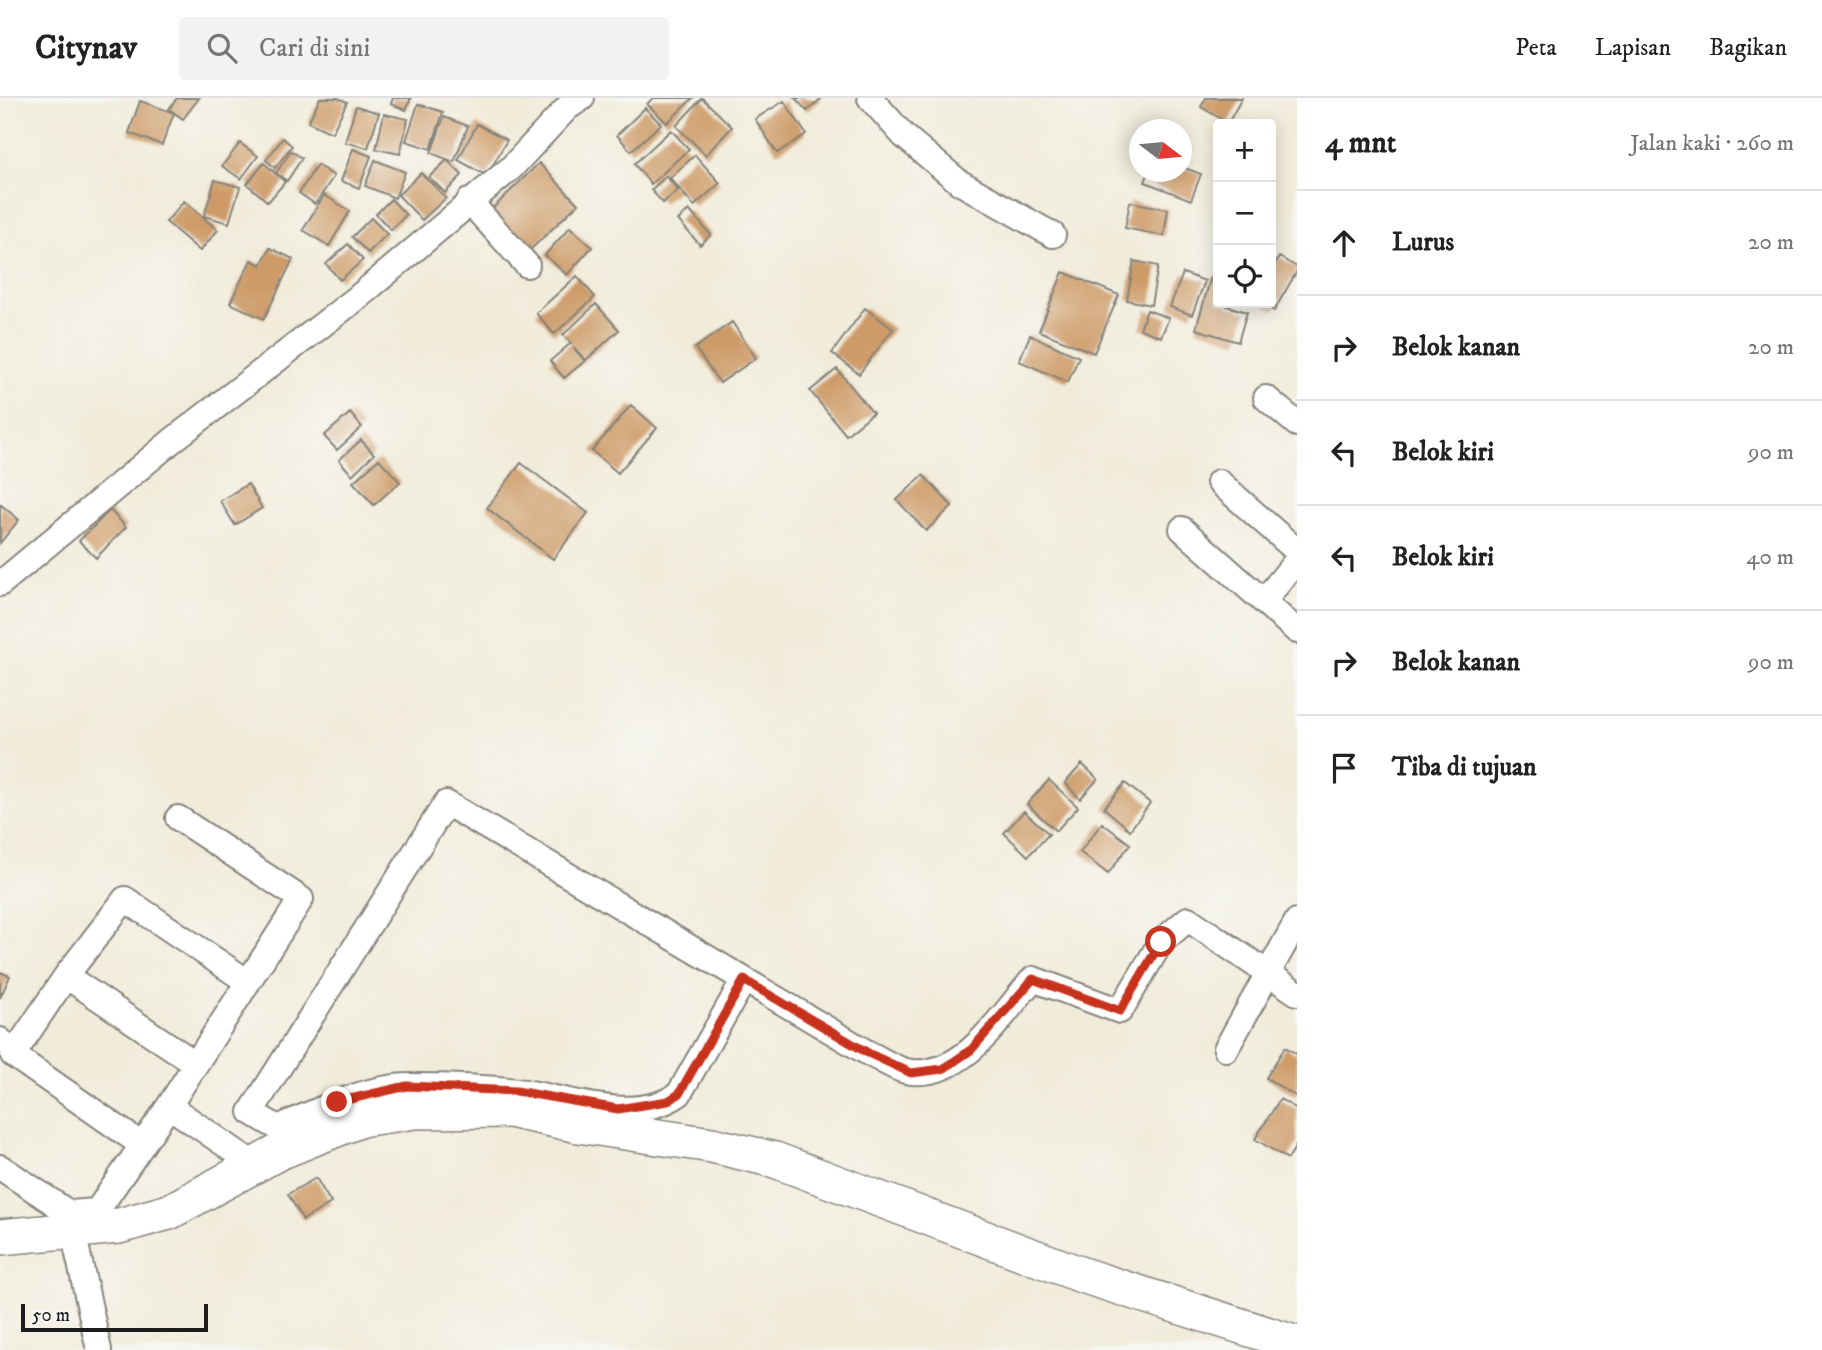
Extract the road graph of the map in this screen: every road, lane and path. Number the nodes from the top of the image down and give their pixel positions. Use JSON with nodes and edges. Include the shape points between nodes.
{"nodes":[{"id":1,"x":582,"y":98,"type":"edge"},
{"id":2,"x":870,"y":98,"type":"edge"},
{"id":3,"x":469,"y":201,"type":"junction"},
{"id":4,"x":1053,"y":235,"type":"dead end"},
{"id":5,"x":527,"y":265,"type":"dead end"},
{"id":6,"x":1266,"y":398,"type":"dead end"},
{"id":7,"x":1297,"y":424,"type":"edge"},
{"id":8,"x":1219,"y":482,"type":"dead end"},
{"id":9,"x":1182,"y":529,"type":"dead end"},
{"id":10,"x":1297,"y":551,"type":"edge"},
{"id":11,"x":1297,"y":560,"type":"edge"},
{"id":12,"x":0,"y":584,"type":"edge"},
{"id":13,"x":1264,"y":601,"type":"junction"},
{"id":14,"x":1297,"y":631,"type":"edge"},
{"id":15,"x":178,"y":818,"type":"dead end"},
{"id":16,"x":1297,"y":920,"type":"edge"},
{"id":17,"x":1268,"y":974,"type":"junction"},
{"id":18,"x":66,"y":976,"type":"junction"},
{"id":19,"x":744,"y":980,"type":"junction"},
{"id":20,"x":248,"y":982,"type":"junction"},
{"id":21,"x":1297,"y":993,"type":"edge"},
{"id":22,"x":1226,"y":1049,"type":"dead end"},
{"id":23,"x":195,"y":1065,"type":"junction"},
{"id":24,"x":169,"y":1106,"type":"junction"},
{"id":25,"x":285,"y":1137,"type":"junction"},
{"id":26,"x":142,"y":1145,"type":"junction"},
{"id":27,"x":255,"y":1165,"type":"junction"},
{"id":28,"x":0,"y":1167,"type":"edge"},
{"id":29,"x":73,"y":1231,"type":"junction"},
{"id":30,"x":0,"y":1237,"type":"edge"},
{"id":31,"x":1297,"y":1344,"type":"edge"},
{"id":32,"x":99,"y":1350,"type":"edge"}],
"edges":[{"from":1,"to":3,"type":"street","via":[[511,168]]},
{"from":2,"to":4,"type":"street","via":[[905,136],[959,182]]},
{"from":3,"to":5,"type":"street"},
{"from":3,"to":12,"type":"street","via":[[357,298],[173,440]]},
{"from":6,"to":7,"type":"street"},
{"from":8,"to":10,"type":"street"},
{"from":9,"to":13,"type":"street"},
{"from":11,"to":13,"type":"street"},
{"from":13,"to":14,"type":"street"},
{"from":15,"to":20,"type":"street","via":[[301,900]]},
{"from":16,"to":17,"type":"street"},
{"from":17,"to":19,"type":"street","via":[[1188,919],[1161,942],[1120,1011],[1033,979],[971,1050],[943,1069],[911,1073]]},
{"from":17,"to":21,"type":"street"},
{"from":17,"to":22,"type":"street"},
{"from":18,"to":20,"type":"street","via":[[125,898]]},
{"from":18,"to":23,"type":"street"},
{"from":18,"to":26,"type":"street","via":[[13,1055]]},
{"from":19,"to":25,"type":"street","via":[[679,1094],[668,1101],[618,1109],[516,1091],[407,1086],[337,1102]]},
{"from":19,"to":25,"type":"street","via":[[446,803],[251,1112]]},
{"from":20,"to":23,"type":"street"},
{"from":23,"to":24,"type":"street"},
{"from":24,"to":26,"type":"street"},
{"from":24,"to":27,"type":"street"},
{"from":25,"to":27,"type":"street"},
{"from":25,"to":31,"type":"street","via":[[415,1111],[509,1110],[712,1145],[799,1168],[1082,1275]]},
{"from":26,"to":28,"type":"street","via":[[97,1211],[68,1213]]},
{"from":27,"to":29,"type":"street","via":[[169,1212],[119,1226]]},
{"from":29,"to":30,"type":"street"},
{"from":29,"to":32,"type":"street"}]}
